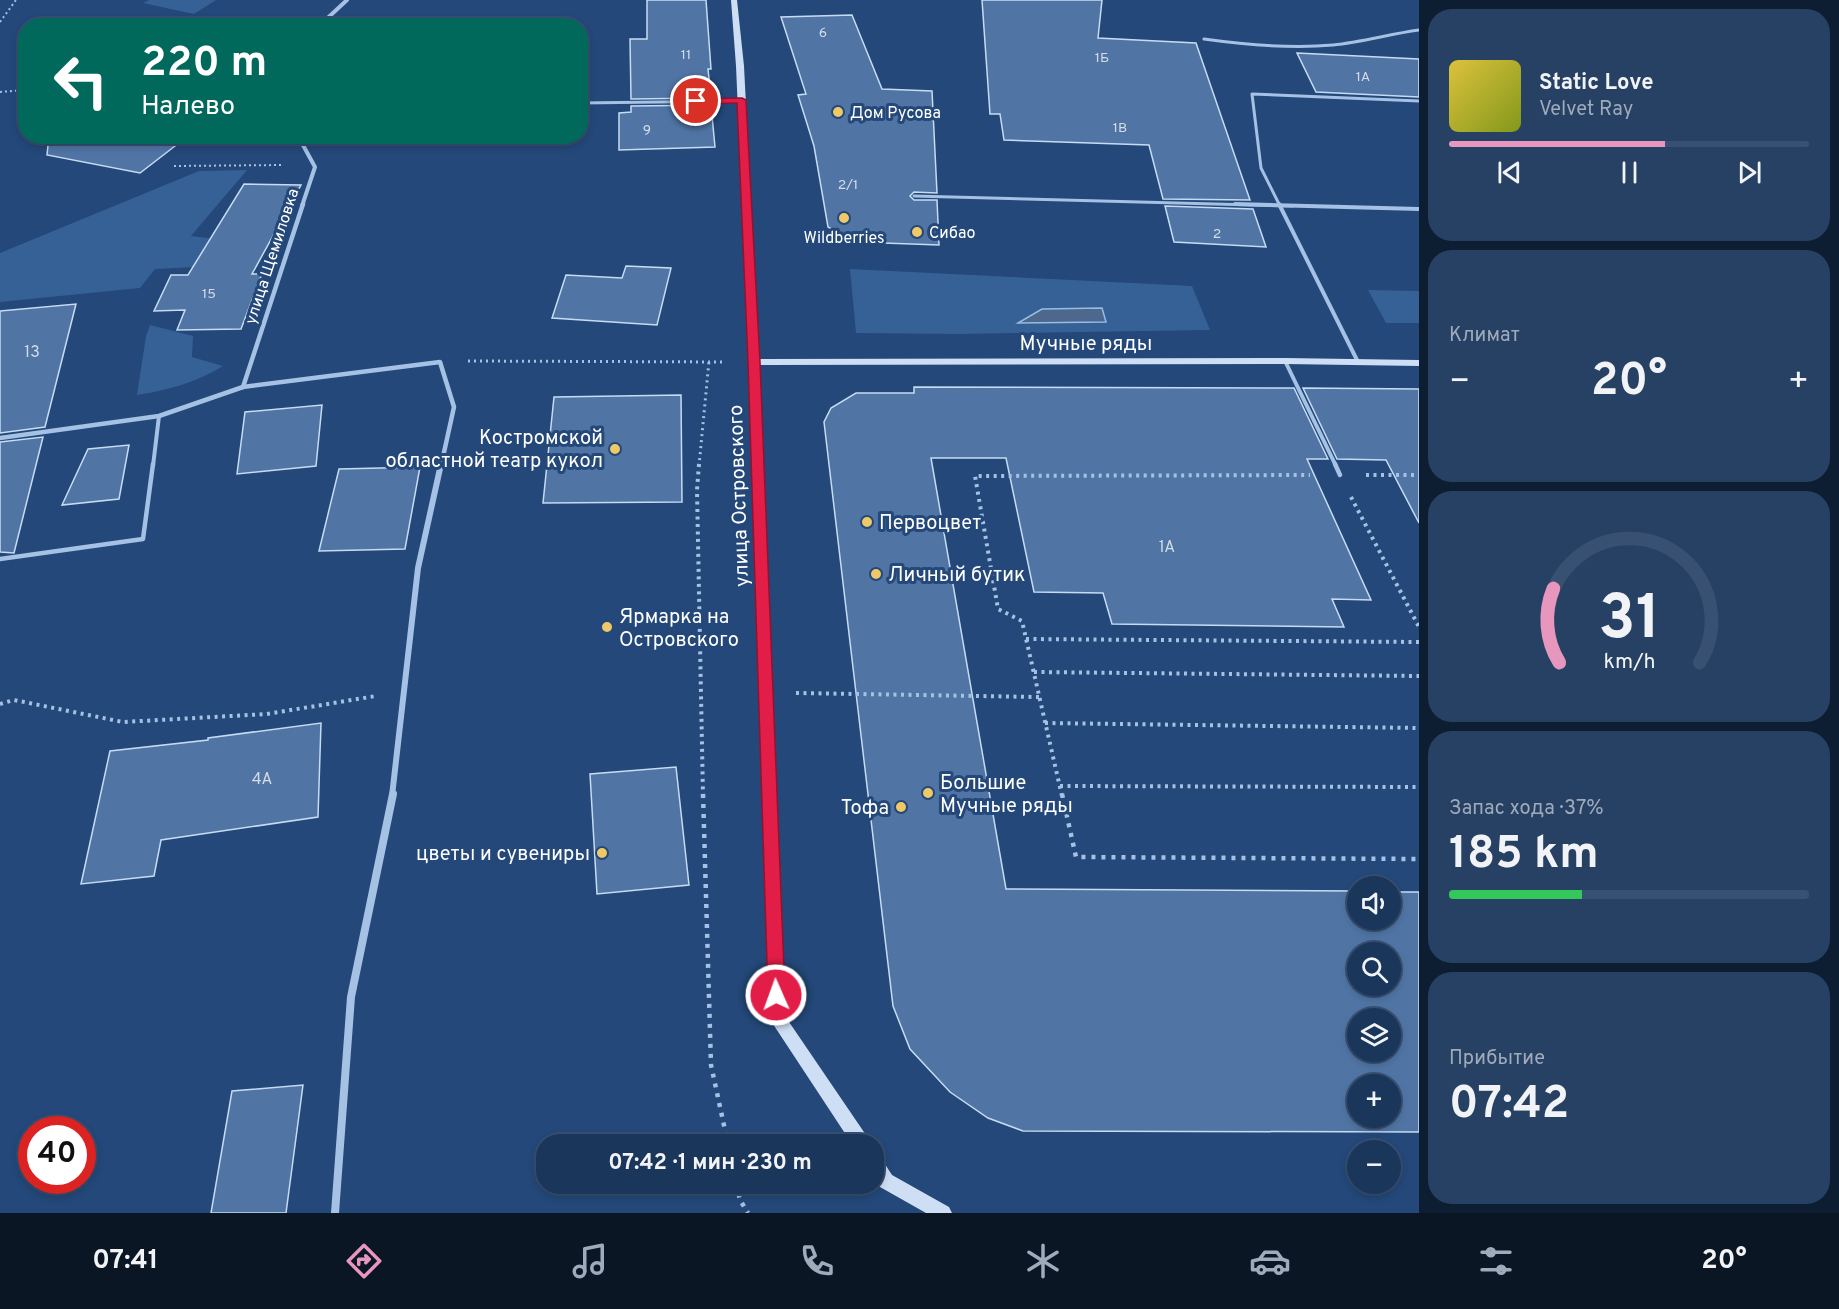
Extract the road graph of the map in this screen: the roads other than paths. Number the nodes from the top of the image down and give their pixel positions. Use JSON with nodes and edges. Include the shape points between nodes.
{"nodes":[{"id":1,"x":347,"y":0,"type":"edge"},
{"id":2,"x":734,"y":0,"type":"edge"},
{"id":3,"x":328,"y":18,"type":"edge"},
{"id":4,"x":1419,"y":30,"type":"edge"},
{"id":5,"x":1204,"y":39,"type":"dead end"},
{"id":6,"x":742,"y":100,"type":"junction"},
{"id":7,"x":1419,"y":101,"type":"edge"},
{"id":8,"x":588,"y":103,"type":"edge"},
{"id":9,"x":303,"y":144,"type":"edge"},
{"id":10,"x":914,"y":196,"type":"dead end"},
{"id":11,"x":1280,"y":205,"type":"junction"},
{"id":12,"x":1419,"y":209,"type":"edge"},
{"id":13,"x":1285,"y":361,"type":"junction"},
{"id":14,"x":754,"y":362,"type":"junction"},
{"id":15,"x":1358,"y":362,"type":"junction"},
{"id":16,"x":1419,"y":363,"type":"edge"},
{"id":17,"x":243,"y":387,"type":"junction"},
{"id":18,"x":159,"y":416,"type":"junction"},
{"id":19,"x":0,"y":438,"type":"edge"},
{"id":20,"x":1340,"y":475,"type":"road end"},
{"id":21,"x":0,"y":559,"type":"edge"},
{"id":22,"x":855,"y":1134,"type":"edge"},
{"id":23,"x":884,"y":1178,"type":"edge"},
{"id":24,"x":335,"y":1213,"type":"edge"},
{"id":25,"x":943,"y":1213,"type":"edge"}],
"edges":[{"from":1,"to":3,"type":"street"},
{"from":2,"to":6,"type":"street","name":"улица Островского"},
{"from":4,"to":5,"type":"lane","via":[[1322,46],[1237,44]]},
{"from":6,"to":8,"type":"lane"},
{"from":6,"to":14,"type":"street","name":"улица Островского"},
{"from":7,"to":11,"type":"lane","via":[[1252,94],[1261,168]]},
{"from":9,"to":17,"type":"street","name":"улица Щемиловка","via":[[315,166]]},
{"from":10,"to":11,"type":"lane"},
{"from":11,"to":12,"type":"lane"},
{"from":11,"to":15,"type":"lane"},
{"from":13,"to":14,"type":"street","name":"Мучные ряды"},
{"from":13,"to":15,"type":"street","name":"Мучные ряды"},
{"from":13,"to":20,"type":"lane"},
{"from":14,"to":22,"type":"street","name":"улица Островского","via":[[777,1018]]},
{"from":15,"to":16,"type":"street","name":"Мучные ряды"},
{"from":17,"to":18,"type":"street"},
{"from":17,"to":24,"type":"street","via":[[440,362],[454,407],[418,568],[395,782],[351,997]]},
{"from":18,"to":19,"type":"street"},
{"from":18,"to":21,"type":"lane","via":[[143,539]]},
{"from":23,"to":25,"type":"street"}]}
